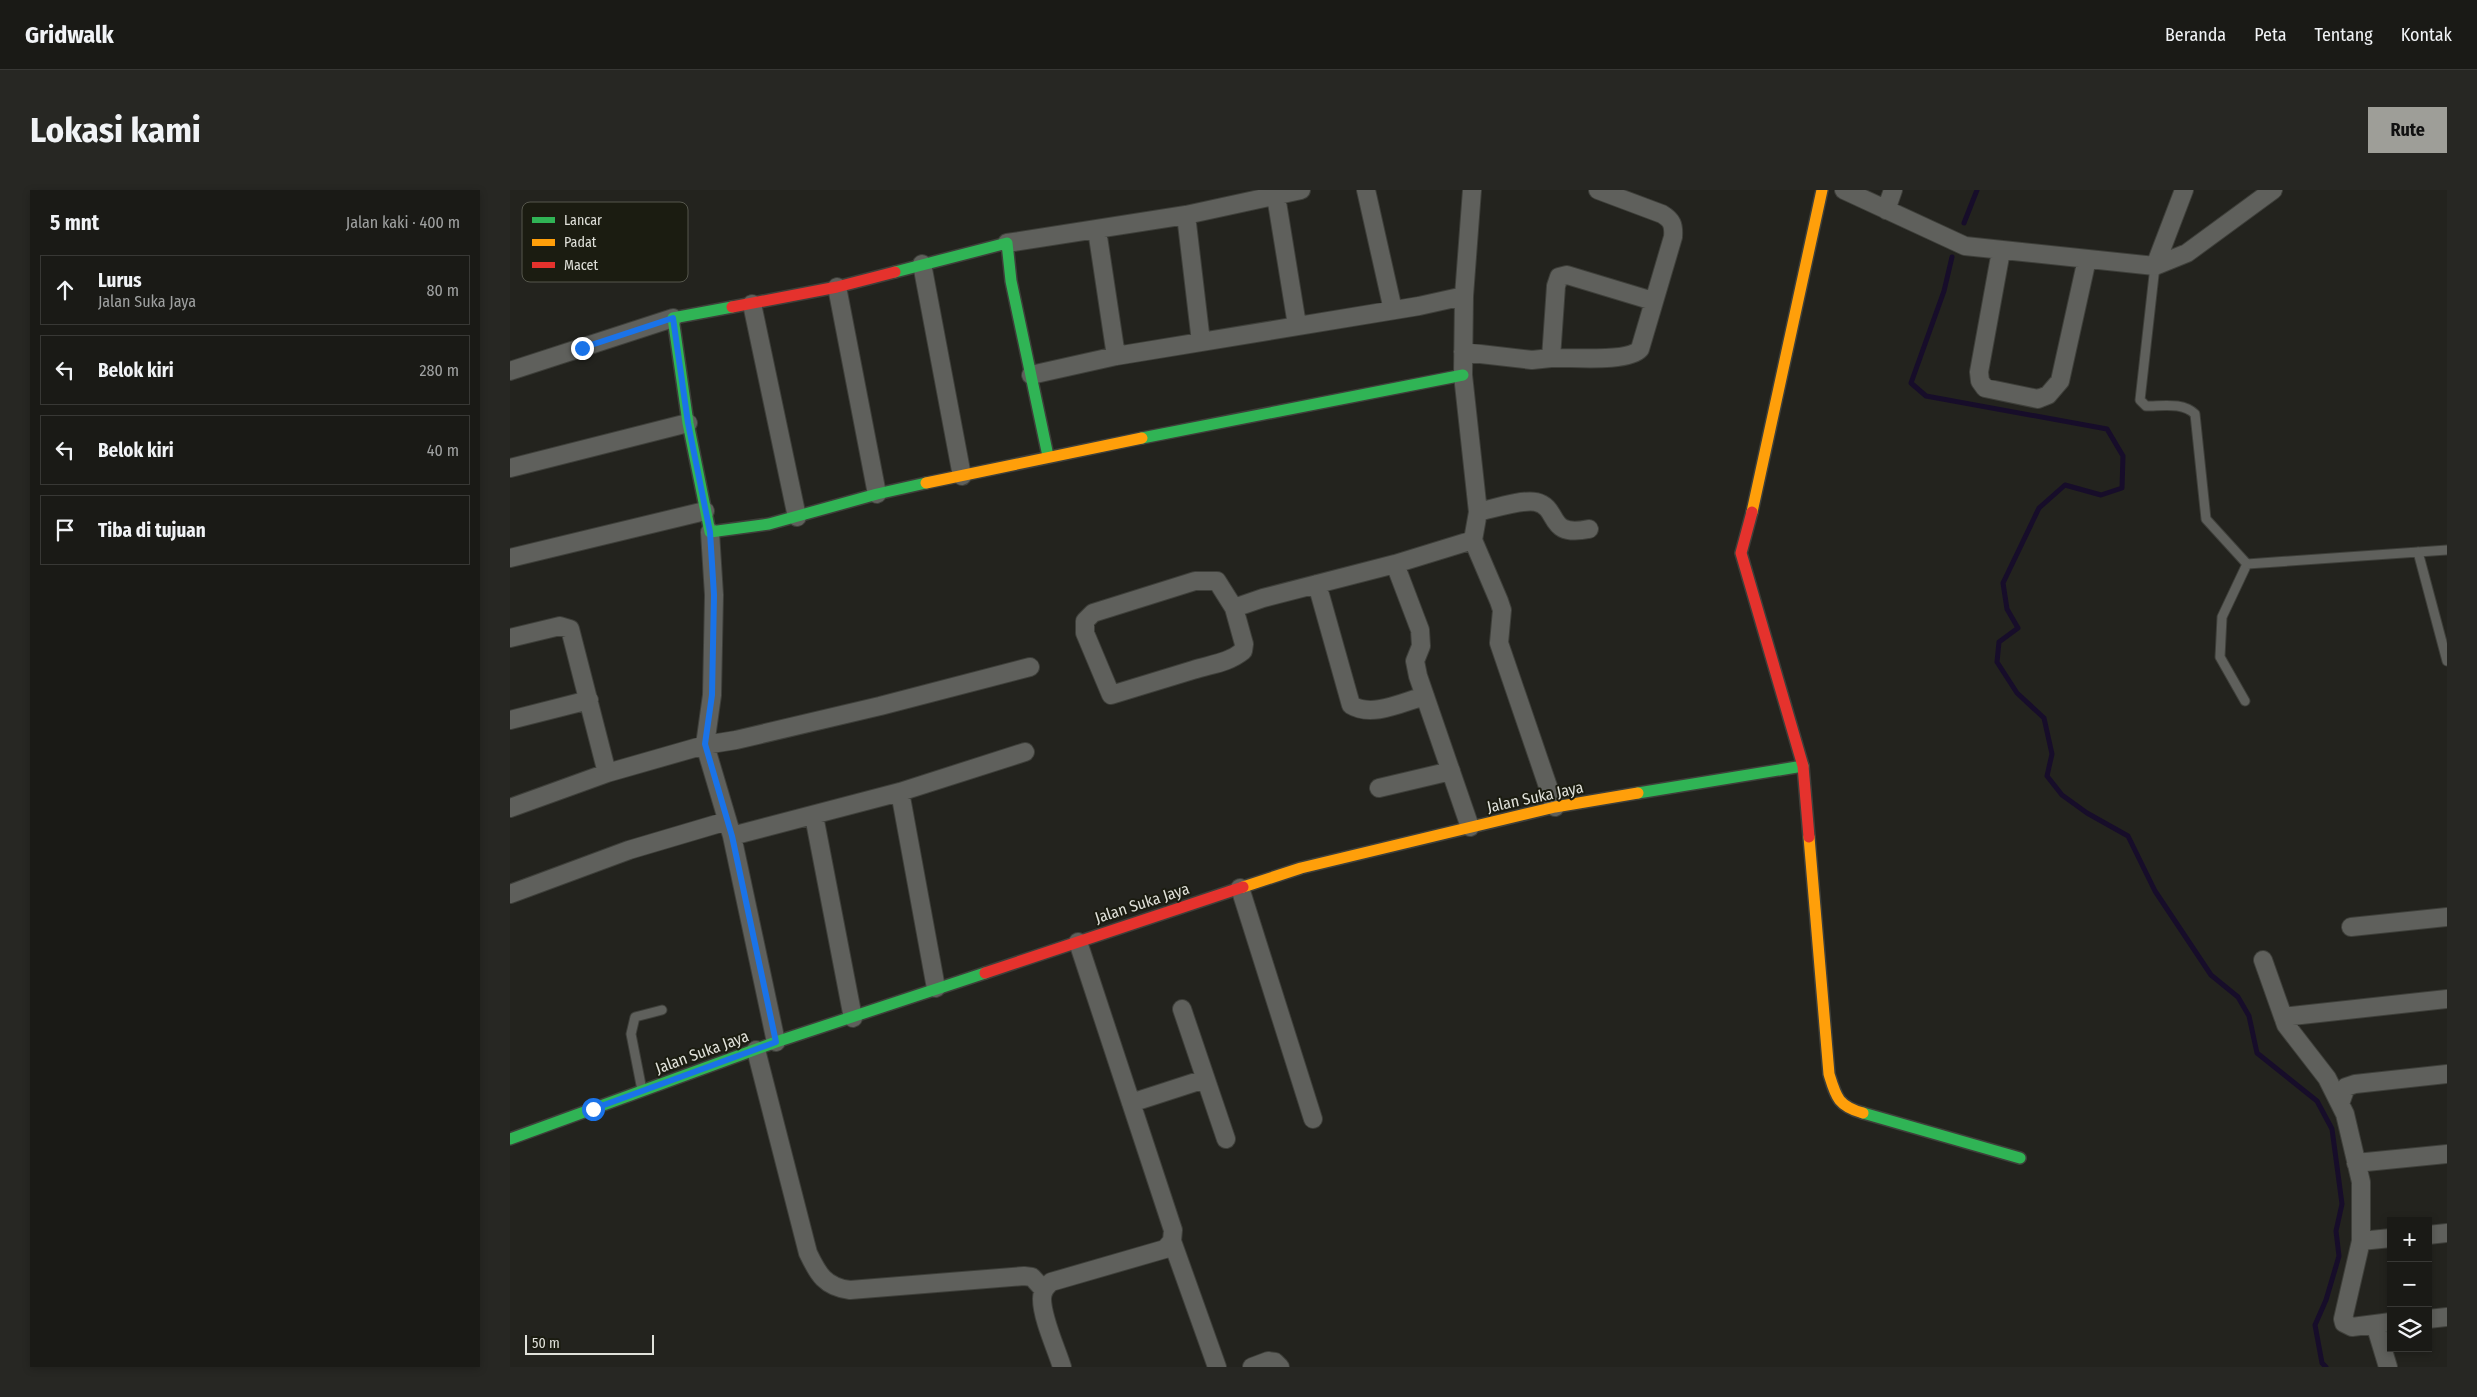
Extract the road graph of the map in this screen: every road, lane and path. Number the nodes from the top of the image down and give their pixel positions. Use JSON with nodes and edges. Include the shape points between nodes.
{"nodes":[{"id":1,"x":1301,"y":190,"type":"edge"},
{"id":2,"x":1366,"y":190,"type":"edge"},
{"id":3,"x":1472,"y":190,"type":"edge"},
{"id":4,"x":1822,"y":190,"type":"edge"},
{"id":5,"x":1844,"y":190,"type":"edge"},
{"id":6,"x":1893,"y":190,"type":"edge"},
{"id":7,"x":2184,"y":190,"type":"edge"},
{"id":8,"x":2273,"y":190,"type":"edge"},
{"id":9,"x":1604,"y":191,"type":"edge"},
{"id":10,"x":1276,"y":196,"type":"junction"},
{"id":11,"x":1886,"y":210,"type":"junction"},
{"id":12,"x":1186,"y":215,"type":"junction"},
{"id":13,"x":1097,"y":230,"type":"junction"},
{"id":14,"x":1006,"y":242,"type":"junction"},
{"id":15,"x":2001,"y":251,"type":"junction"},
{"id":16,"x":2087,"y":258,"type":"junction"},
{"id":17,"x":922,"y":264,"type":"junction"},
{"id":18,"x":2155,"y":266,"type":"junction"},
{"id":19,"x":837,"y":287,"type":"junction"},
{"id":20,"x":1464,"y":296,"type":"junction"},
{"id":21,"x":1653,"y":301,"type":"junction"},
{"id":22,"x":752,"y":304,"type":"junction"},
{"id":23,"x":1393,"y":310,"type":"junction"},
{"id":24,"x":673,"y":318,"type":"junction"},
{"id":25,"x":1297,"y":325,"type":"junction"},
{"id":26,"x":1201,"y":342,"type":"junction"},
{"id":27,"x":1463,"y":352,"type":"junction"},
{"id":28,"x":1116,"y":356,"type":"junction"},
{"id":29,"x":1551,"y":358,"type":"junction"},
{"id":30,"x":510,"y":371,"type":"edge"},
{"id":31,"x":1031,"y":375,"type":"junction"},
{"id":32,"x":1463,"y":375,"type":"junction"},
{"id":33,"x":688,"y":423,"type":"junction"},
{"id":34,"x":1048,"y":456,"type":"junction"},
{"id":35,"x":510,"y":468,"type":"edge"},
{"id":36,"x":962,"y":476,"type":"junction"},
{"id":37,"x":877,"y":494,"type":"junction"},
{"id":38,"x":705,"y":511,"type":"junction"},
{"id":39,"x":1478,"y":512,"type":"junction"},
{"id":40,"x":797,"y":517,"type":"junction"},
{"id":41,"x":1589,"y":529,"type":"dead end"},
{"id":42,"x":710,"y":532,"type":"junction"},
{"id":43,"x":1472,"y":540,"type":"junction"},
{"id":44,"x":2447,"y":550,"type":"edge"},
{"id":45,"x":2418,"y":552,"type":"junction"},
{"id":46,"x":510,"y":558,"type":"edge"},
{"id":47,"x":1395,"y":564,"type":"junction"},
{"id":48,"x":2247,"y":564,"type":"junction"},
{"id":49,"x":1317,"y":584,"type":"junction"},
{"id":50,"x":1234,"y":608,"type":"junction"},
{"id":51,"x":510,"y":638,"type":"edge"},
{"id":52,"x":2447,"y":661,"type":"edge"},
{"id":53,"x":1030,"y":667,"type":"dead end"},
{"id":54,"x":1425,"y":696,"type":"junction"},
{"id":55,"x":589,"y":700,"type":"junction"},
{"id":56,"x":2245,"y":701,"type":"dead end"},
{"id":57,"x":510,"y":720,"type":"edge"},
{"id":58,"x":705,"y":744,"type":"junction"},
{"id":59,"x":1025,"y":752,"type":"dead end"},
{"id":60,"x":1804,"y":766,"type":"junction"},
{"id":61,"x":1451,"y":771,"type":"junction"},
{"id":62,"x":607,"y":772,"type":"junction"},
{"id":63,"x":1379,"y":788,"type":"dead end"},
{"id":64,"x":900,"y":792,"type":"junction"},
{"id":65,"x":1555,"y":807,"type":"junction"},
{"id":66,"x":510,"y":808,"type":"edge"},
{"id":67,"x":814,"y":816,"type":"junction"},
{"id":68,"x":1470,"y":827,"type":"junction"},
{"id":69,"x":730,"y":829,"type":"junction"},
{"id":70,"x":1240,"y":888,"type":"junction"},
{"id":71,"x":510,"y":894,"type":"edge"},
{"id":72,"x":2447,"y":917,"type":"edge"},
{"id":73,"x":2352,"y":927,"type":"dead end"},
{"id":74,"x":1078,"y":942,"type":"junction"},
{"id":75,"x":2263,"y":960,"type":"dead end"},
{"id":76,"x":936,"y":988,"type":"junction"},
{"id":77,"x":2447,"y":999,"type":"edge"},
{"id":78,"x":1182,"y":1009,"type":"dead end"},
{"id":79,"x":662,"y":1010,"type":"dead end"},
{"id":80,"x":2283,"y":1017,"type":"junction"},
{"id":81,"x":853,"y":1018,"type":"junction"},
{"id":82,"x":776,"y":1042,"type":"junction"},
{"id":83,"x":756,"y":1050,"type":"junction"},
{"id":84,"x":2447,"y":1074,"type":"edge"},
{"id":85,"x":1205,"y":1078,"type":"junction"},
{"id":86,"x":642,"y":1091,"type":"junction"},
{"id":87,"x":1131,"y":1103,"type":"junction"},
{"id":88,"x":2340,"y":1104,"type":"junction"},
{"id":89,"x":1313,"y":1119,"type":"dead end"},
{"id":90,"x":510,"y":1139,"type":"edge"},
{"id":91,"x":1226,"y":1139,"type":"dead end"},
{"id":92,"x":2447,"y":1154,"type":"edge"},
{"id":93,"x":2020,"y":1158,"type":"dead end"},
{"id":94,"x":2356,"y":1163,"type":"junction"},
{"id":95,"x":2447,"y":1233,"type":"edge"},
{"id":96,"x":2432,"y":1235,"type":"edge"},
{"id":97,"x":2387,"y":1238,"type":"edge"},
{"id":98,"x":1172,"y":1241,"type":"junction"},
{"id":99,"x":2361,"y":1241,"type":"junction"},
{"id":100,"x":1044,"y":1289,"type":"junction"},
{"id":101,"x":2447,"y":1317,"type":"edge"},
{"id":102,"x":2432,"y":1318,"type":"edge"},
{"id":103,"x":2383,"y":1323,"type":"edge"},
{"id":104,"x":1062,"y":1367,"type":"edge"},
{"id":105,"x":1217,"y":1367,"type":"edge"},
{"id":106,"x":1252,"y":1367,"type":"edge"},
{"id":107,"x":1280,"y":1367,"type":"edge"},
{"id":108,"x":2388,"y":1367,"type":"edge"}],
"edges":[{"from":1,"to":10,"type":"street"},
{"from":2,"to":23,"type":"street"},
{"from":3,"to":20,"type":"street"},
{"from":4,"to":60,"type":"street","via":[[1741,553]]},
{"from":5,"to":11,"type":"street"},
{"from":6,"to":11,"type":"street"},
{"from":7,"to":18,"type":"street"},
{"from":8,"to":18,"type":"street","via":[[2187,253]]},
{"from":9,"to":21,"type":"street","via":[[1662,214],[1674,226]]},
{"from":10,"to":12,"type":"street"},
{"from":10,"to":25,"type":"street"},
{"from":11,"to":15,"type":"street","via":[[1965,246]]},
{"from":12,"to":13,"type":"street"},
{"from":12,"to":26,"type":"street"},
{"from":13,"to":14,"type":"street"},
{"from":13,"to":28,"type":"street"},
{"from":14,"to":17,"type":"street"},
{"from":14,"to":31,"type":"street"},
{"from":15,"to":16,"type":"street"},
{"from":15,"to":16,"type":"street","via":[[1980,380],[1985,388],[2038,399],[2048,395],[2060,381]]},
{"from":16,"to":18,"type":"street"},
{"from":17,"to":19,"type":"street"},
{"from":17,"to":36,"type":"street"},
{"from":18,"to":48,"type":"lane","via":[[2140,400],[2146,406],[2189,408],[2195,414],[2206,520]]},
{"from":19,"to":22,"type":"street"},
{"from":19,"to":37,"type":"street"},
{"from":20,"to":23,"type":"street"},
{"from":20,"to":27,"type":"street"},
{"from":21,"to":29,"type":"street","via":[[1636,354]]},
{"from":21,"to":29,"type":"street","via":[[1574,276],[1559,277]]},
{"from":22,"to":24,"type":"street"},
{"from":22,"to":40,"type":"street"},
{"from":23,"to":25,"type":"street"},
{"from":24,"to":30,"type":"street"},
{"from":24,"to":33,"type":"street"},
{"from":25,"to":26,"type":"street"},
{"from":26,"to":28,"type":"street"},
{"from":27,"to":29,"type":"street","via":[[1532,360]]},
{"from":27,"to":32,"type":"street"},
{"from":28,"to":31,"type":"street"},
{"from":31,"to":34,"type":"street"},
{"from":32,"to":34,"type":"street"},
{"from":32,"to":39,"type":"street"},
{"from":33,"to":35,"type":"street"},
{"from":33,"to":38,"type":"street"},
{"from":34,"to":36,"type":"street"},
{"from":36,"to":37,"type":"street"},
{"from":37,"to":40,"type":"street"},
{"from":38,"to":42,"type":"street"},
{"from":38,"to":46,"type":"street"},
{"from":39,"to":41,"type":"street","via":[[1536,502],[1546,507],[1556,524],[1564,529],[1575,532]]},
{"from":39,"to":43,"type":"street"},
{"from":40,"to":42,"type":"street"},
{"from":42,"to":58,"type":"street","via":[[714,595],[712,695]]},
{"from":43,"to":47,"type":"street"},
{"from":43,"to":65,"type":"street","via":[[1499,600],[1502,610],[1499,643]]},
{"from":44,"to":45,"type":"lane"},
{"from":45,"to":48,"type":"lane"},
{"from":45,"to":52,"type":"lane"},
{"from":47,"to":49,"type":"street"},
{"from":47,"to":54,"type":"street","via":[[1420,630],[1421,646],[1415,661]]},
{"from":48,"to":56,"type":"lane","via":[[2222,617],[2220,657]]},
{"from":49,"to":50,"type":"street"},
{"from":49,"to":54,"type":"street","via":[[1351,705],[1360,711],[1372,710]]},
{"from":50,"to":50,"type":"street","via":[[1244,644],[1243,651],[1228,662],[1111,695],[1085,633],[1085,620],[1093,612],[1195,581],[1217,581]]},
{"from":51,"to":55,"type":"street","via":[[560,626],[570,629]]},
{"from":53,"to":58,"type":"street","via":[[880,706],[736,740]]},
{"from":54,"to":61,"type":"street"},
{"from":55,"to":57,"type":"street"},
{"from":55,"to":62,"type":"street"},
{"from":58,"to":62,"type":"street"},
{"from":58,"to":69,"type":"street"},
{"from":59,"to":64,"type":"street"},
{"from":60,"to":65,"type":"street","name":"Jalan Suka Jaya"},
{"from":60,"to":93,"type":"street","via":[[1829,1074],[1836,1096],[1847,1108]]},
{"from":61,"to":63,"type":"street"},
{"from":61,"to":68,"type":"street"},
{"from":62,"to":66,"type":"street"},
{"from":64,"to":67,"type":"street"},
{"from":64,"to":76,"type":"street"},
{"from":65,"to":68,"type":"street","name":"Jalan Suka Jaya"},
{"from":67,"to":69,"type":"street"},
{"from":67,"to":81,"type":"street"},
{"from":68,"to":70,"type":"street","name":"Jalan Suka Jaya","via":[[1302,868]]},
{"from":69,"to":71,"type":"street","via":[[629,850]]},
{"from":69,"to":82,"type":"street"},
{"from":70,"to":74,"type":"street","name":"Jalan Suka Jaya"},
{"from":70,"to":89,"type":"street"},
{"from":72,"to":73,"type":"street"},
{"from":74,"to":76,"type":"street","name":"Jalan Suka Jaya"},
{"from":74,"to":87,"type":"street"},
{"from":75,"to":80,"type":"street"},
{"from":76,"to":81,"type":"street","name":"Jalan Suka Jaya"},
{"from":77,"to":80,"type":"street"},
{"from":78,"to":85,"type":"street"},
{"from":79,"to":86,"type":"lane","via":[[635,1017],[631,1034]]},
{"from":80,"to":88,"type":"street","via":[[2327,1078]]},
{"from":81,"to":82,"type":"street","name":"Jalan Suka Jaya"},
{"from":82,"to":83,"type":"street","name":"Jalan Suka Jaya"},
{"from":83,"to":86,"type":"street","name":"Jalan Suka Jaya"},
{"from":83,"to":100,"type":"street","via":[[808,1253],[817,1272],[827,1281],[836,1288],[850,1290],[1024,1276],[1032,1277]]},
{"from":84,"to":88,"type":"street","via":[[2355,1084],[2346,1088]]},
{"from":85,"to":87,"type":"street"},
{"from":85,"to":91,"type":"street"},
{"from":86,"to":90,"type":"street","name":"Jalan Suka Jaya"},
{"from":87,"to":98,"type":"street","via":[[1173,1230]]},
{"from":88,"to":94,"type":"street"},
{"from":92,"to":94,"type":"street"},
{"from":94,"to":99,"type":"street","via":[[2360,1182]]},
{"from":95,"to":96,"type":"street"},
{"from":97,"to":99,"type":"street"},
{"from":98,"to":100,"type":"street","via":[[1165,1249],[1051,1282]]},
{"from":98,"to":105,"type":"street"},
{"from":99,"to":103,"type":"street","via":[[2343,1319],[2346,1326],[2352,1327]]},
{"from":100,"to":104,"type":"street","via":[[1042,1299]]},
{"from":101,"to":102,"type":"street"},
{"from":103,"to":108,"type":"street"},
{"from":106,"to":107,"type":"street","via":[[1268,1361]]}]}
